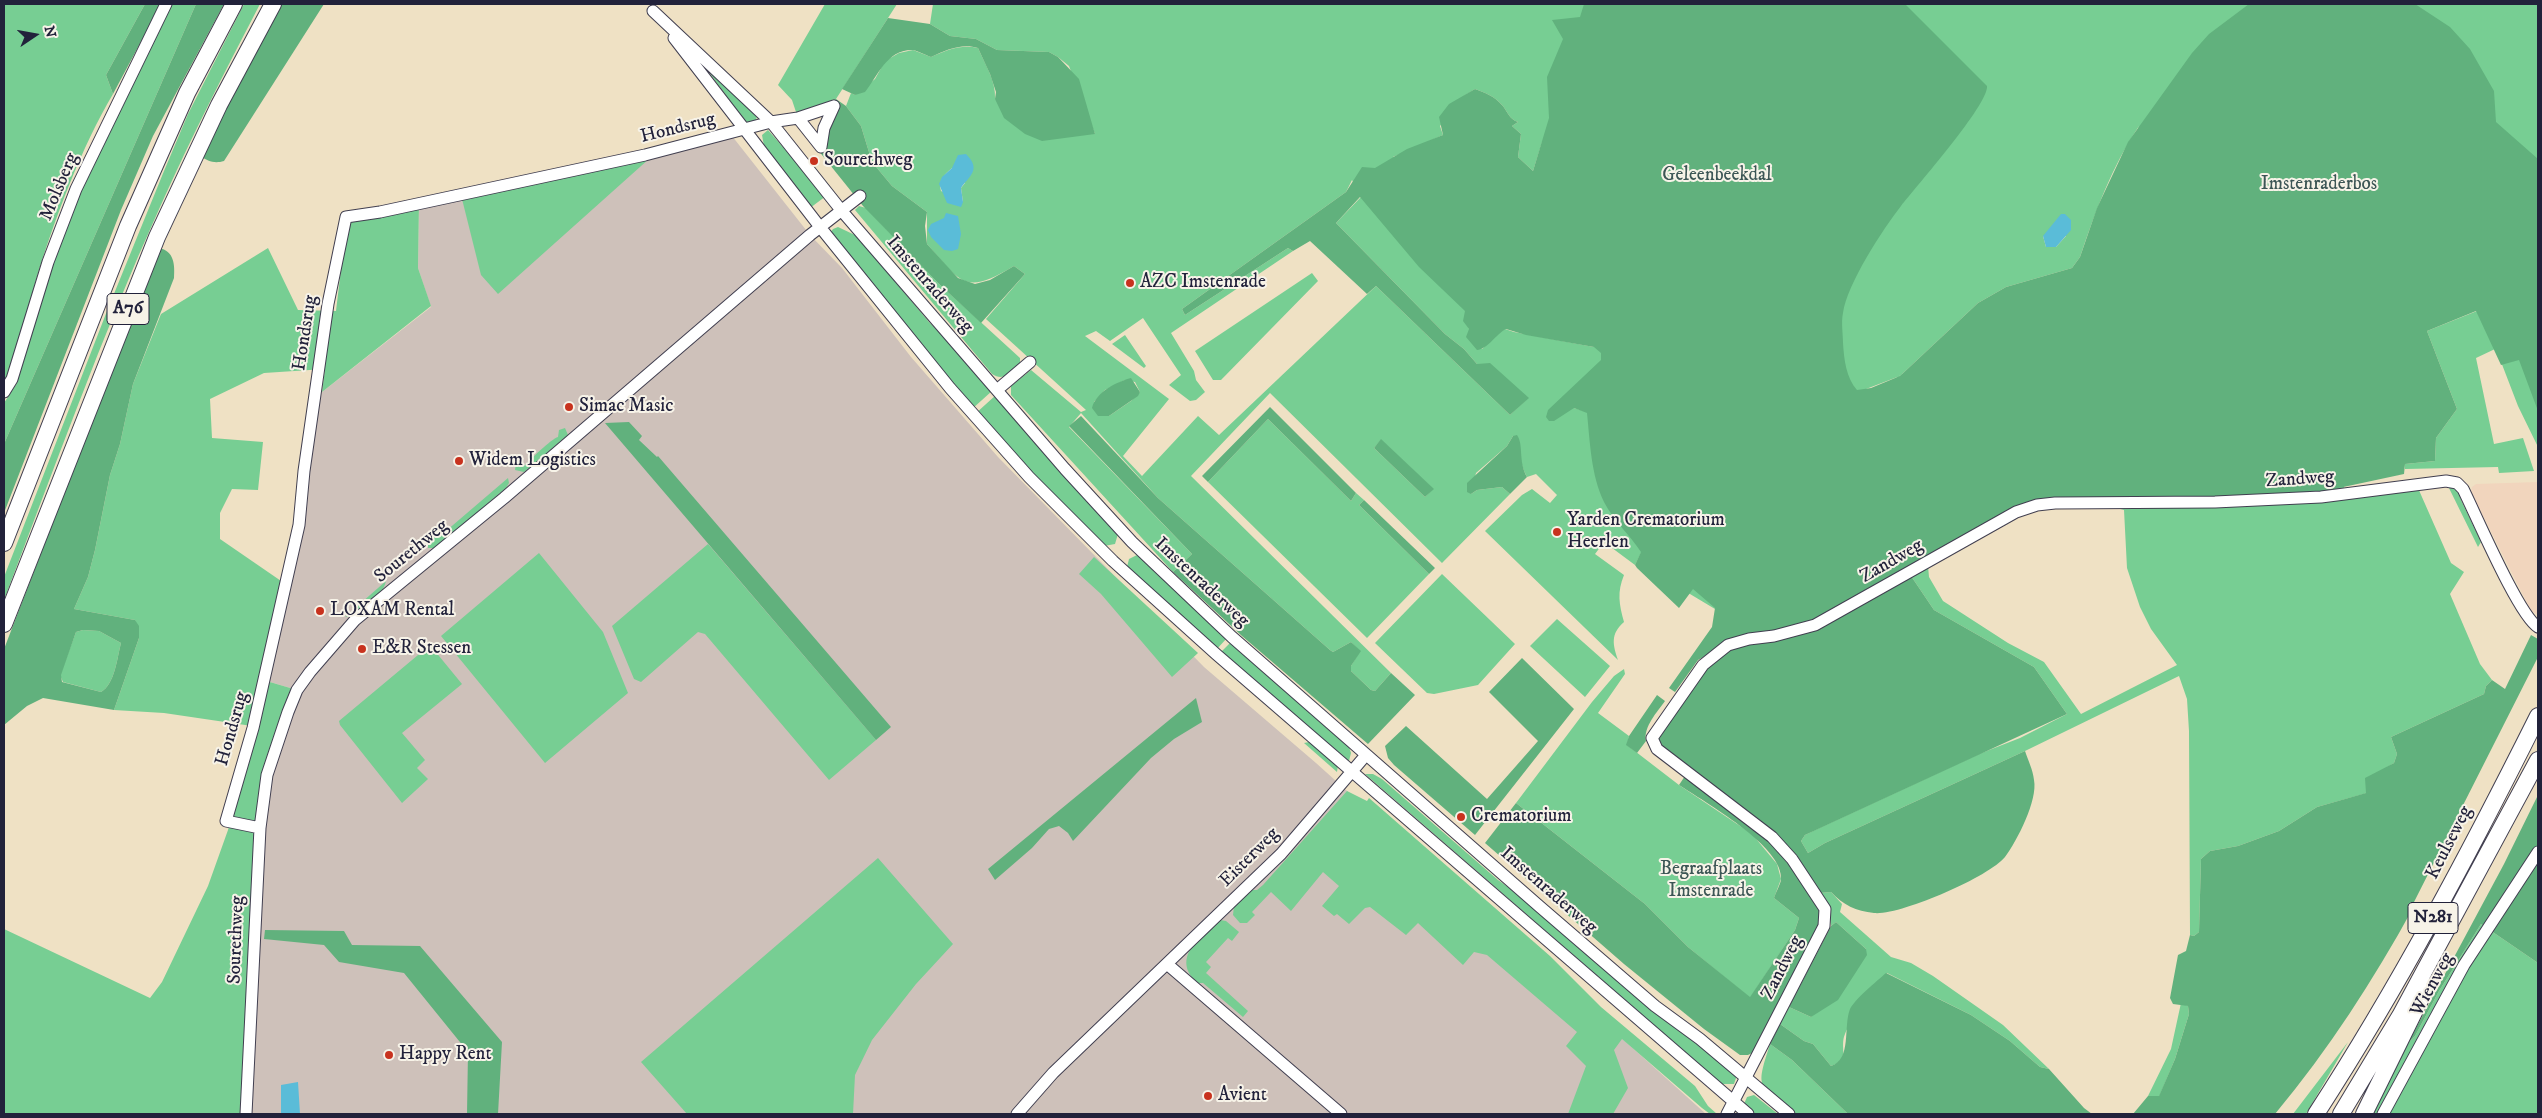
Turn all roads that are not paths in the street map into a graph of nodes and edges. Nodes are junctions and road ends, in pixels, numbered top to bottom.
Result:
1 (166, 4) edge
2 (234, 4) edge
3 (273, 4) edge
4 (650, 8) edge
5 (798, 118) dead end
6 (771, 122) junction
7 (746, 130) junction
8 (860, 196) dead end
9 (841, 210) junction
10 (820, 227) junction
11 (1030, 362) dead end
12 (997, 390) junction
13 (4, 392) edge
14 (4, 543) edge
15 (4, 624) edge
16 (2538, 627) edge
17 (2538, 716) edge
18 (1366, 755) junction
19 (2538, 760) edge
20 (1351, 771) junction
21 (260, 828) junction
22 (2538, 852) edge
23 (2467, 894) junction
24 (1167, 964) junction
25 (1746, 1077) junction
26 (1734, 1102) junction
27 (246, 1114) edge
28 (1017, 1114) edge
29 (1341, 1114) edge
30 (1727, 1114) edge
31 (1748, 1114) edge
32 (1789, 1114) edge
33 (2316, 1114) edge
34 (2341, 1114) edge
35 (2364, 1114) edge
36 (2383, 1114) edge

1 - 13 street, Molsberg
2 - 14 highway, A76
3 - 15 highway, A76
4 - 6 street, Imstenraderweg
4 - 7 street, Imstenraderweg
5 - 6 street
6 - 7 street
6 - 9 street, Imstenraderweg
7 - 10 street, Imstenraderweg
7 - 21 street, Hondsrug
8 - 9 street, Sourethweg
9 - 10 street, Sourethweg
9 - 12 street, Imstenraderweg
10 - 20 street, Imstenraderweg
10 - 21 street, Sourethweg
11 - 12 street
12 - 18 street, Imstenraderweg
16 - 25 street, Zandweg
17 - 33 highway, Keulseweg / N281
18 - 20 street, Eisterweg
18 - 25 street, Imstenraderweg
19 - 23 highway, Keulseweg / N281
20 - 24 street, Eisterweg
20 - 26 street, Imstenraderweg
21 - 27 street, Sourethweg
22 - 36 street, Wienweg
23 - 34 highway, Keulseweg / N281
23 - 35 highway, N281
24 - 28 street, Eisterweg
24 - 29 street
25 - 26 street
25 - 32 street, Imstenraderweg
26 - 30 street
26 - 31 street, Imstenraderweg

